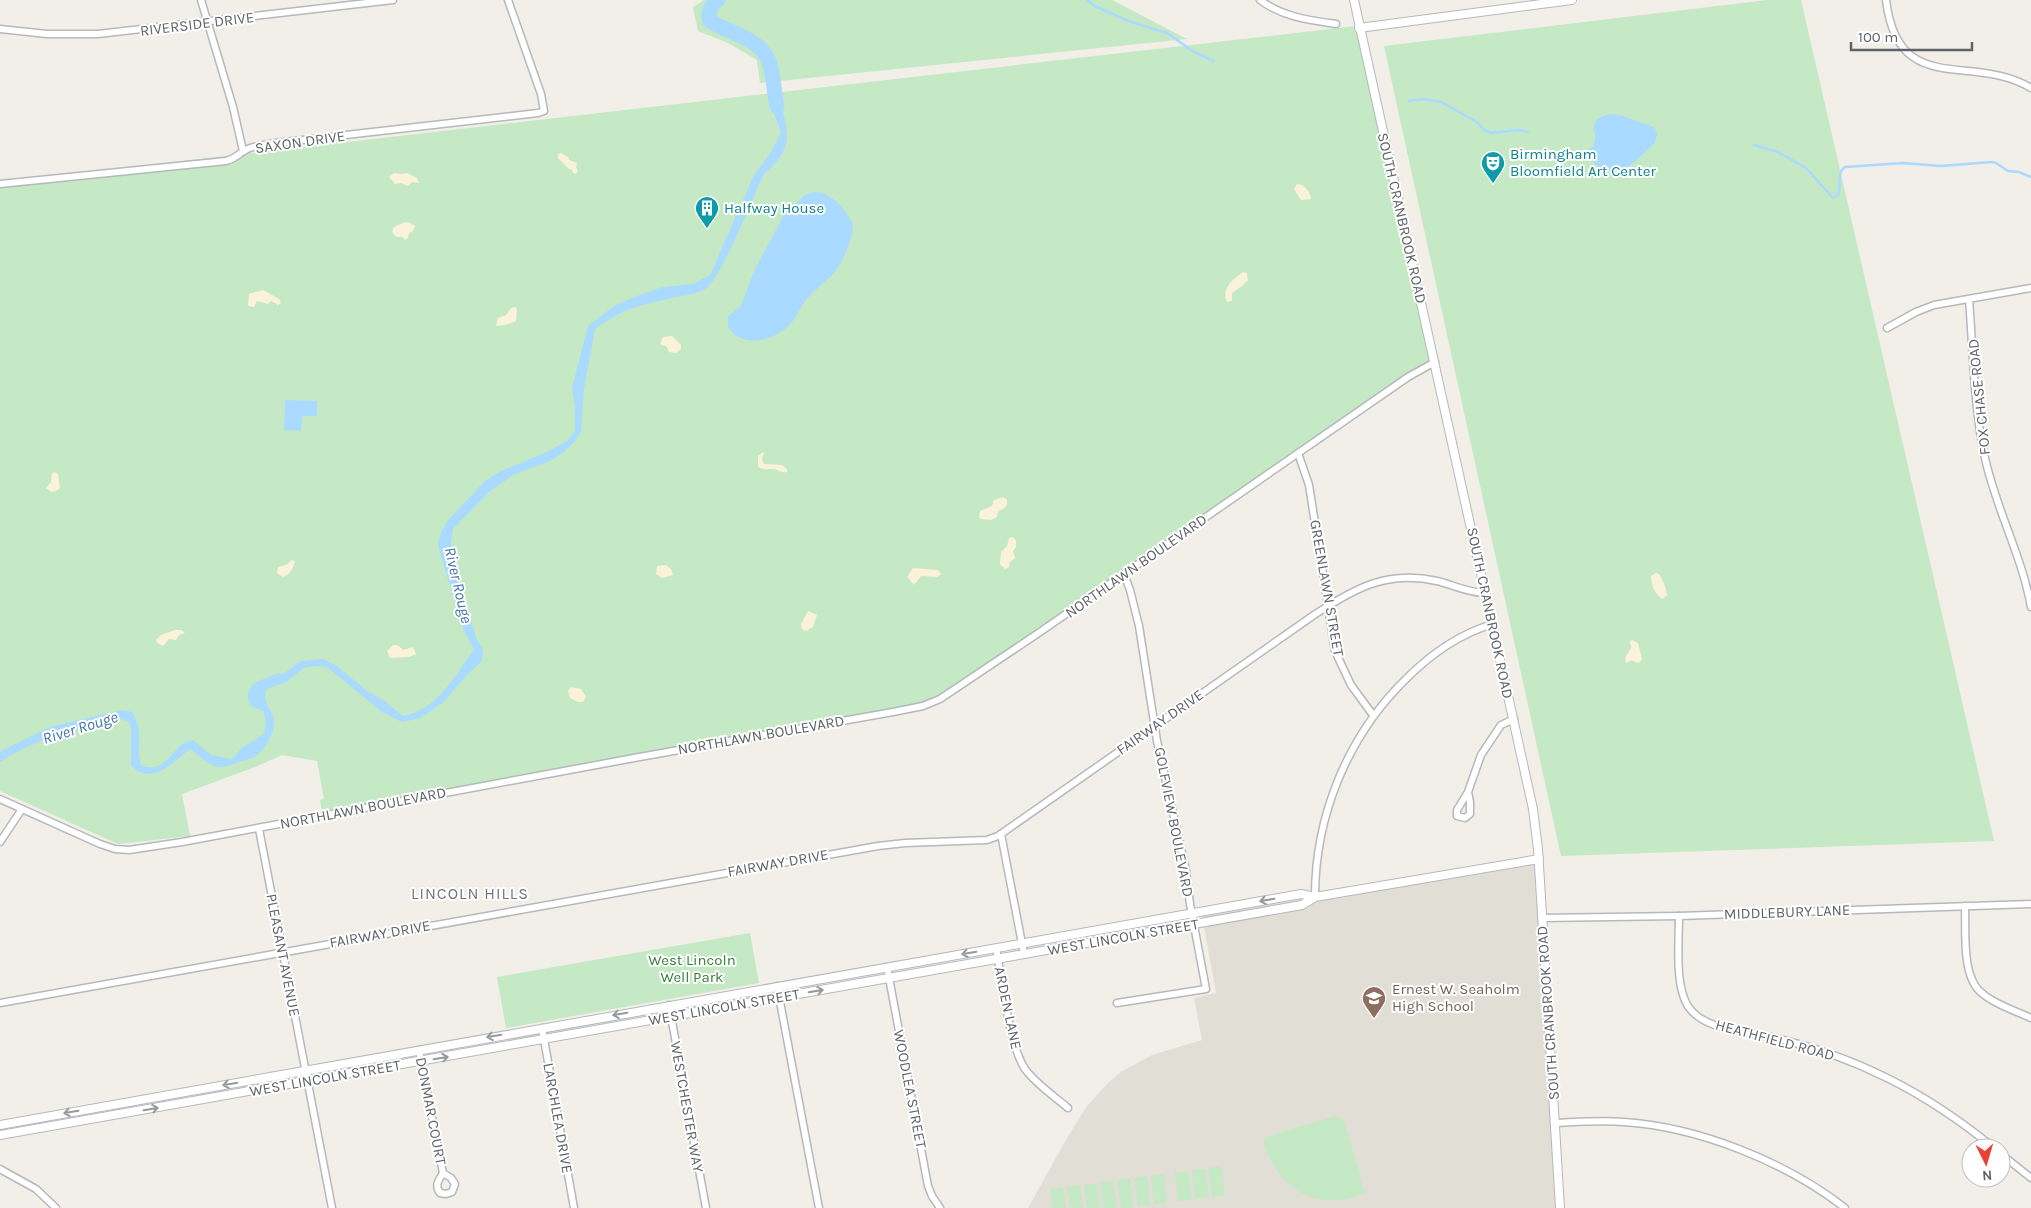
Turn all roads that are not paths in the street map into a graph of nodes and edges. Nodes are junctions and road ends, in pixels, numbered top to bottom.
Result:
1 (201, 0) edge
2 (393, 0) edge
3 (508, 0) edge
4 (1260, 0) edge
5 (1354, 0) edge
6 (1572, 0) edge
7 (1886, 0) edge
8 (1522, 3) edge
9 (206, 22) junction
10 (1336, 24) dead end
11 (1359, 28) junction
12 (0, 29) edge
13 (2031, 88) edge
14 (243, 151) junction
15 (0, 184) edge
16 (2031, 288) edge
17 (1969, 299) junction
18 (1887, 328) dead end
19 (1435, 362) junction
20 (1298, 453) junction
21 (1124, 574) junction
22 (1486, 593) junction
23 (1328, 606) junction
24 (2031, 607) edge
25 (1493, 624) junction
26 (1373, 715) junction
27 (1514, 719) junction
28 (1155, 726) junction
29 (1468, 792) dead end
30 (0, 799) edge
31 (22, 809) junction
32 (259, 829) junction
33 (1001, 834) junction
34 (0, 842) edge
35 (1539, 859) junction
36 (1315, 897) junction
37 (2031, 904) edge
38 (1965, 906) junction
39 (1192, 913) junction
40 (1679, 916) junction
41 (1542, 918) junction
42 (1194, 924) junction
43 (1022, 943) junction
44 (996, 948) junction
45 (283, 951) junction
46 (1024, 954) junction
47 (998, 959) junction
48 (887, 967) junction
49 (889, 978) junction
50 (777, 986) junction
51 (779, 997) junction
52 (0, 1002) edge
53 (1117, 1003) dead end
54 (669, 1005) junction
55 (672, 1017) junction
56 (2031, 1018) edge
57 (542, 1028) junction
58 (544, 1039) junction
59 (419, 1050) junction
60 (422, 1061) junction
61 (305, 1070) junction
62 (307, 1081) junction
63 (129, 1102) junction
64 (1068, 1108) dead end
65 (130, 1112) junction
66 (1555, 1123) junction
67 (0, 1125) edge
68 (0, 1135) edge
69 (1982, 1138) edge
70 (2011, 1162) edge
71 (0, 1169) edge
72 (443, 1173) dead end
73 (2031, 1178) edge
74 (56, 1208) edge
75 (332, 1208) edge
76 (574, 1208) edge
77 (706, 1208) edge
78 (819, 1208) edge
79 (940, 1208) edge
80 (1560, 1208) edge
81 (1845, 1208) edge

1 - 9 street
2 - 9 street, RIVERSIDE DRIVE
3 - 14 street, SAXON DRIVE
4 - 10 street
5 - 11 street, SOUTH CRANBROOK ROAD
6 - 8 street
7 - 13 street
8 - 11 street
9 - 12 street, RIVERSIDE DRIVE
9 - 14 street
11 - 19 street, SOUTH CRANBROOK ROAD
14 - 15 street, SAXON DRIVE
16 - 17 street
17 - 18 street
17 - 24 street, FOX CHASE ROAD
19 - 20 street, NORTHLAWN BOULEVARD
19 - 22 street, SOUTH CRANBROOK ROAD
20 - 21 street, NORTHLAWN BOULEVARD
20 - 23 street, GREENLAWN STREET
21 - 28 street, GOLFVIEW BOULEVARD
21 - 32 street, NORTHLAWN BOULEVARD
22 - 23 street, FAIRWAY DRIVE
22 - 25 street, SOUTH CRANBROOK ROAD
23 - 26 street, GREENLAWN STREET
23 - 28 street, FAIRWAY DRIVE
25 - 26 street
25 - 27 street, SOUTH CRANBROOK ROAD
26 - 36 street
27 - 29 street
27 - 35 street, SOUTH CRANBROOK ROAD
28 - 33 street, FAIRWAY DRIVE
28 - 39 street, GOLFVIEW BOULEVARD
30 - 31 street, NORTHLAWN BOULEVARD
31 - 32 street, NORTHLAWN BOULEVARD
31 - 34 street
32 - 45 street, PLEASANT AVENUE
33 - 43 street, ARDEN LANE
33 - 45 street, FAIRWAY DRIVE
35 - 36 street, WEST LINCOLN STREET
35 - 41 street, SOUTH CRANBROOK ROAD
36 -> 39 street, WEST LINCOLN STREET
36 - 42 street, WEST LINCOLN STREET
37 - 38 street, MIDDLEBURY LANE
38 - 40 street, MIDDLEBURY LANE
38 - 56 street
39 - 42 street, GOLFVIEW BOULEVARD
39 - 43 street, WEST LINCOLN STREET
40 - 41 street, MIDDLEBURY LANE
40 - 69 street, HEATHFIELD ROAD
41 - 66 street, SOUTH CRANBROOK ROAD
42 - 46 street, WEST LINCOLN STREET
42 - 53 street, GOLFVIEW BOULEVARD
43 - 44 street, WEST LINCOLN STREET
43 - 46 street, ARDEN LANE
44 - 47 street, ARDEN LANE
44 -> 48 street, WEST LINCOLN STREET
45 - 52 street, FAIRWAY DRIVE
45 - 61 street, PLEASANT AVENUE
46 - 47 street, WEST LINCOLN STREET
47 - 49 street, WEST LINCOLN STREET
47 - 64 street, ARDEN LANE
48 - 49 street, WOODLEA STREET
48 - 50 street, WEST LINCOLN STREET
51 -> 49 street, WEST LINCOLN STREET
49 - 79 street, WOODLEA STREET
50 - 51 street
50 - 54 street, WEST LINCOLN STREET
51 - 55 street, WEST LINCOLN STREET
51 - 78 street
54 - 55 street, WESTCHESTER WAY
54 -> 57 street, WEST LINCOLN STREET
55 - 58 street, WEST LINCOLN STREET
55 - 77 street, WESTCHESTER WAY
57 - 58 street, LARCHLEA DRIVE
57 -> 59 street, WEST LINCOLN STREET
60 -> 58 street, WEST LINCOLN STREET
58 - 76 street, LARCHLEA DRIVE
59 - 60 street, DONMAR COURT
59 - 61 street, WEST LINCOLN STREET
60 - 62 street, WEST LINCOLN STREET
60 - 72 street, DONMAR COURT
61 - 62 street, PLEASANT AVENUE
61 -> 63 street, WEST LINCOLN STREET
65 -> 62 street, WEST LINCOLN STREET
62 - 75 street, PLEASANT AVENUE
63 - 65 street
63 -> 67 street, WEST LINCOLN STREET
65 - 68 street, WEST LINCOLN STREET
66 - 80 street, SOUTH CRANBROOK ROAD
66 - 81 street
70 - 73 street
71 - 74 street

